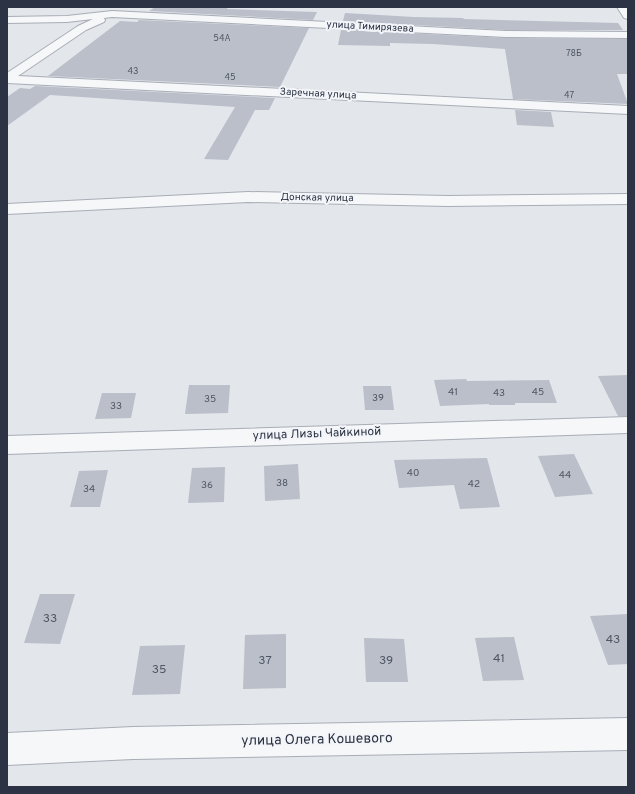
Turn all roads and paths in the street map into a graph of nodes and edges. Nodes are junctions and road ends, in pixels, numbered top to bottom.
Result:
1 (124, 7) edge
2 (622, 7) edge
3 (112, 14) junction
4 (628, 16) edge
5 (7, 20) edge
6 (628, 35) edge
7 (7, 78) edge
8 (628, 110) edge
9 (628, 199) edge
10 (7, 209) edge
11 (628, 425) edge
12 (7, 445) edge
13 (628, 734) edge
14 (7, 749) edge

1 - 3 street, улица Тимирязева
2 - 4 street
3 - 5 street, улица Тимирязева
3 - 6 street, улица Тимирязева
3 - 7 street, улица Тимирязева
7 - 8 street, Заречная улица
9 - 10 street, Донская улица
11 - 12 street, улица Лизы Чайкиной
13 - 14 street, улица Олега Кошевого

